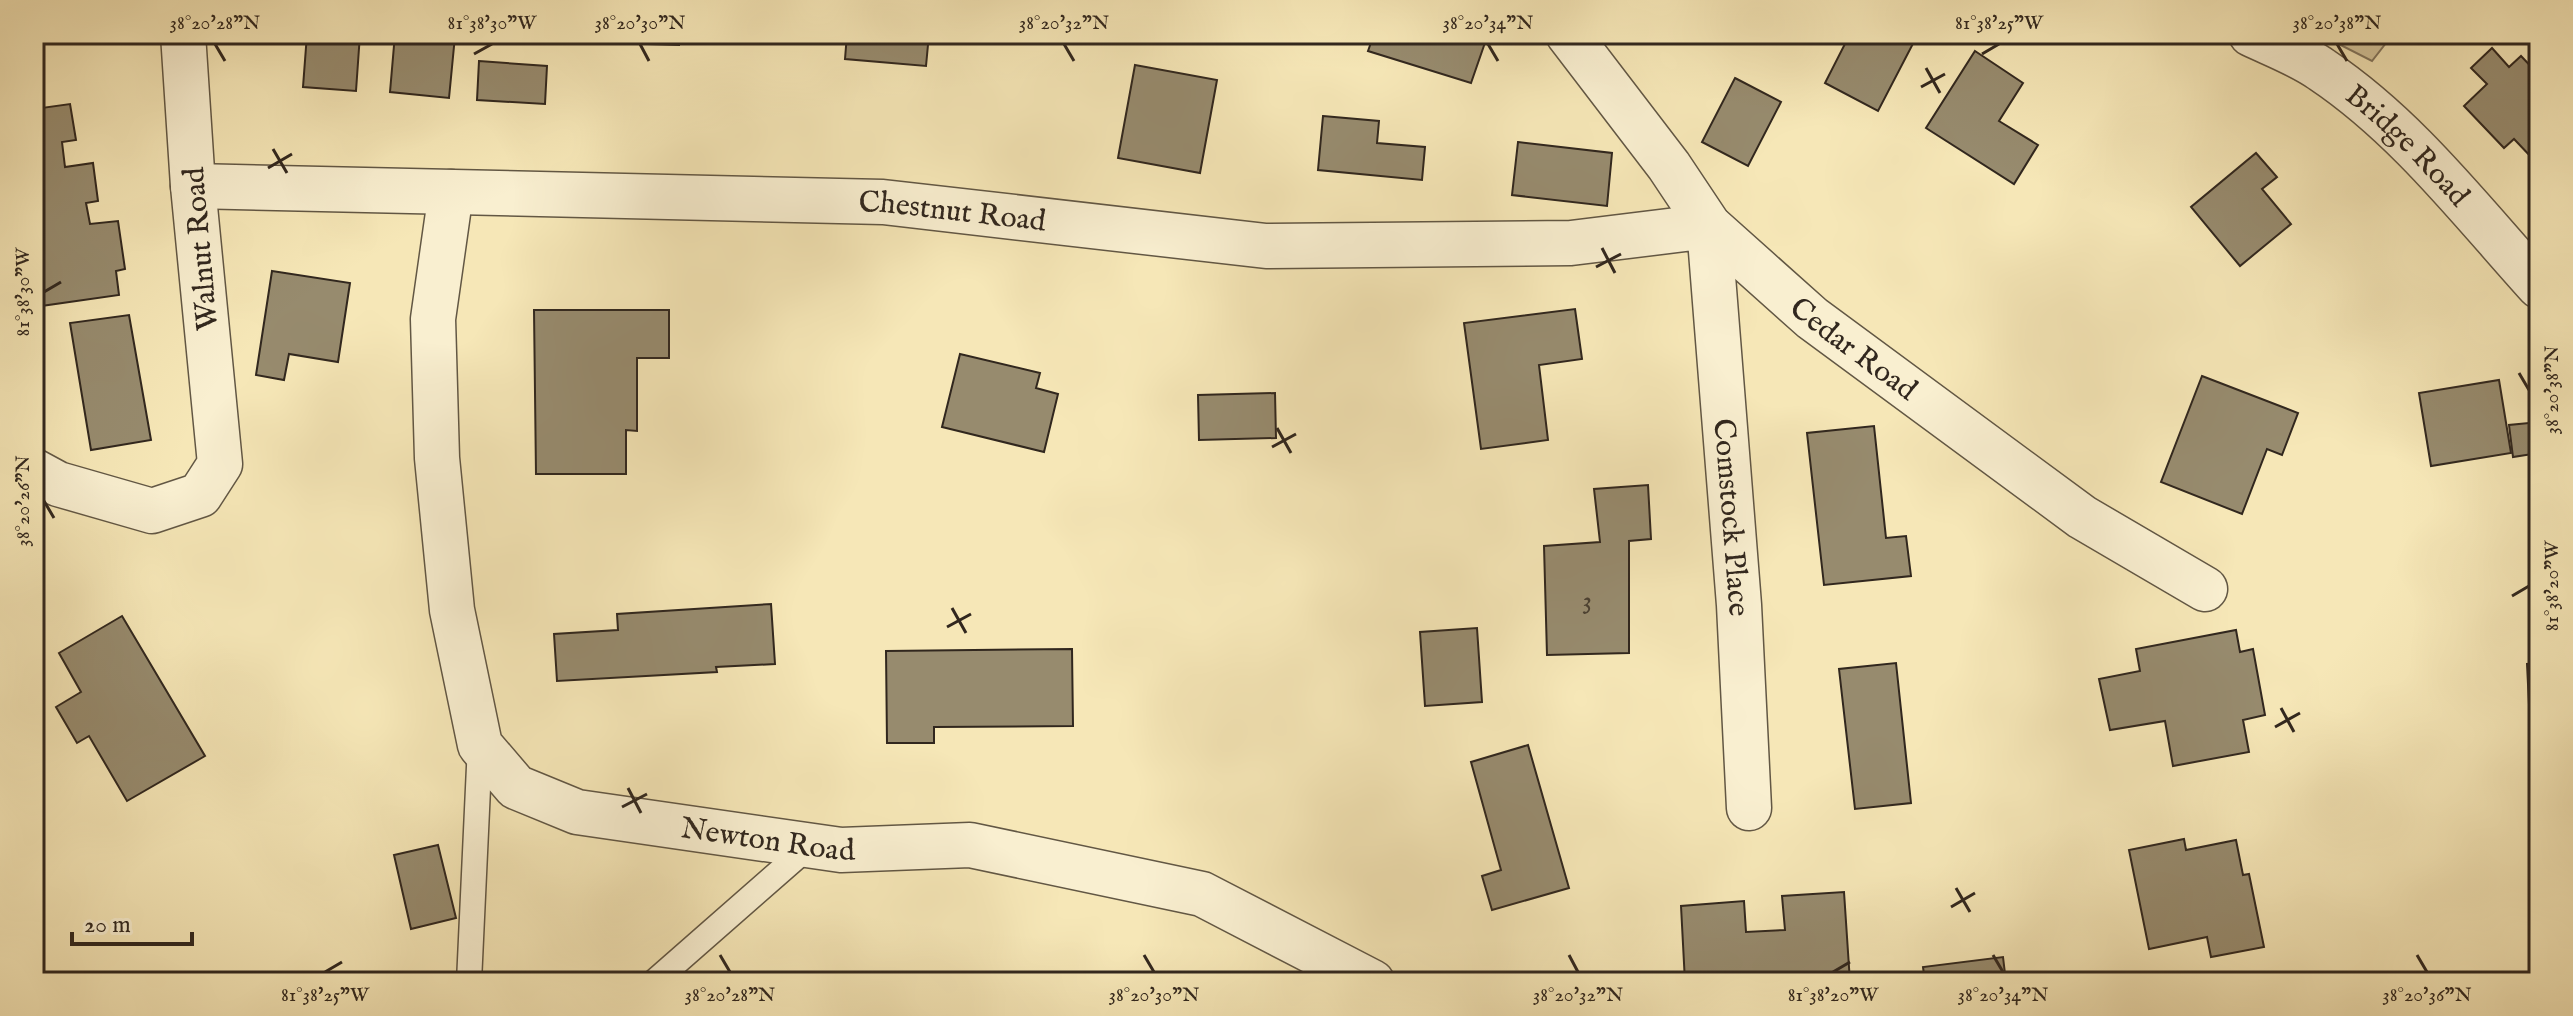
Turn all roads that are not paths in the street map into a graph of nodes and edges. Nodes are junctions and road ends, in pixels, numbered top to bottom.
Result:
1 (183, 34) edge
2 (1568, 34) edge
3 (2251, 34) edge
4 (193, 186) junction
5 (451, 192) junction
6 (1709, 226) junction
7 (2539, 286) edge
8 (34, 471) edge
9 (2205, 589) dead end
10 (480, 745) junction
11 (1749, 808) dead end
12 (808, 847) junction
13 (469, 982) edge
14 (654, 982) edge
15 (1372, 982) edge

1 - 4 street, Walnut Road
2 - 6 street, Cedar Road
3 - 7 street, Bridge Road
4 - 5 street, Chestnut Road
4 - 8 street, Walnut Road
5 - 6 street, Chestnut Road
5 - 10 street, Newton Road
6 - 9 street, Cedar Road
6 - 11 street, Comstock Place
10 - 12 street, Newton Road
10 - 13 lane
12 - 14 lane
12 - 15 street, Newton Road

